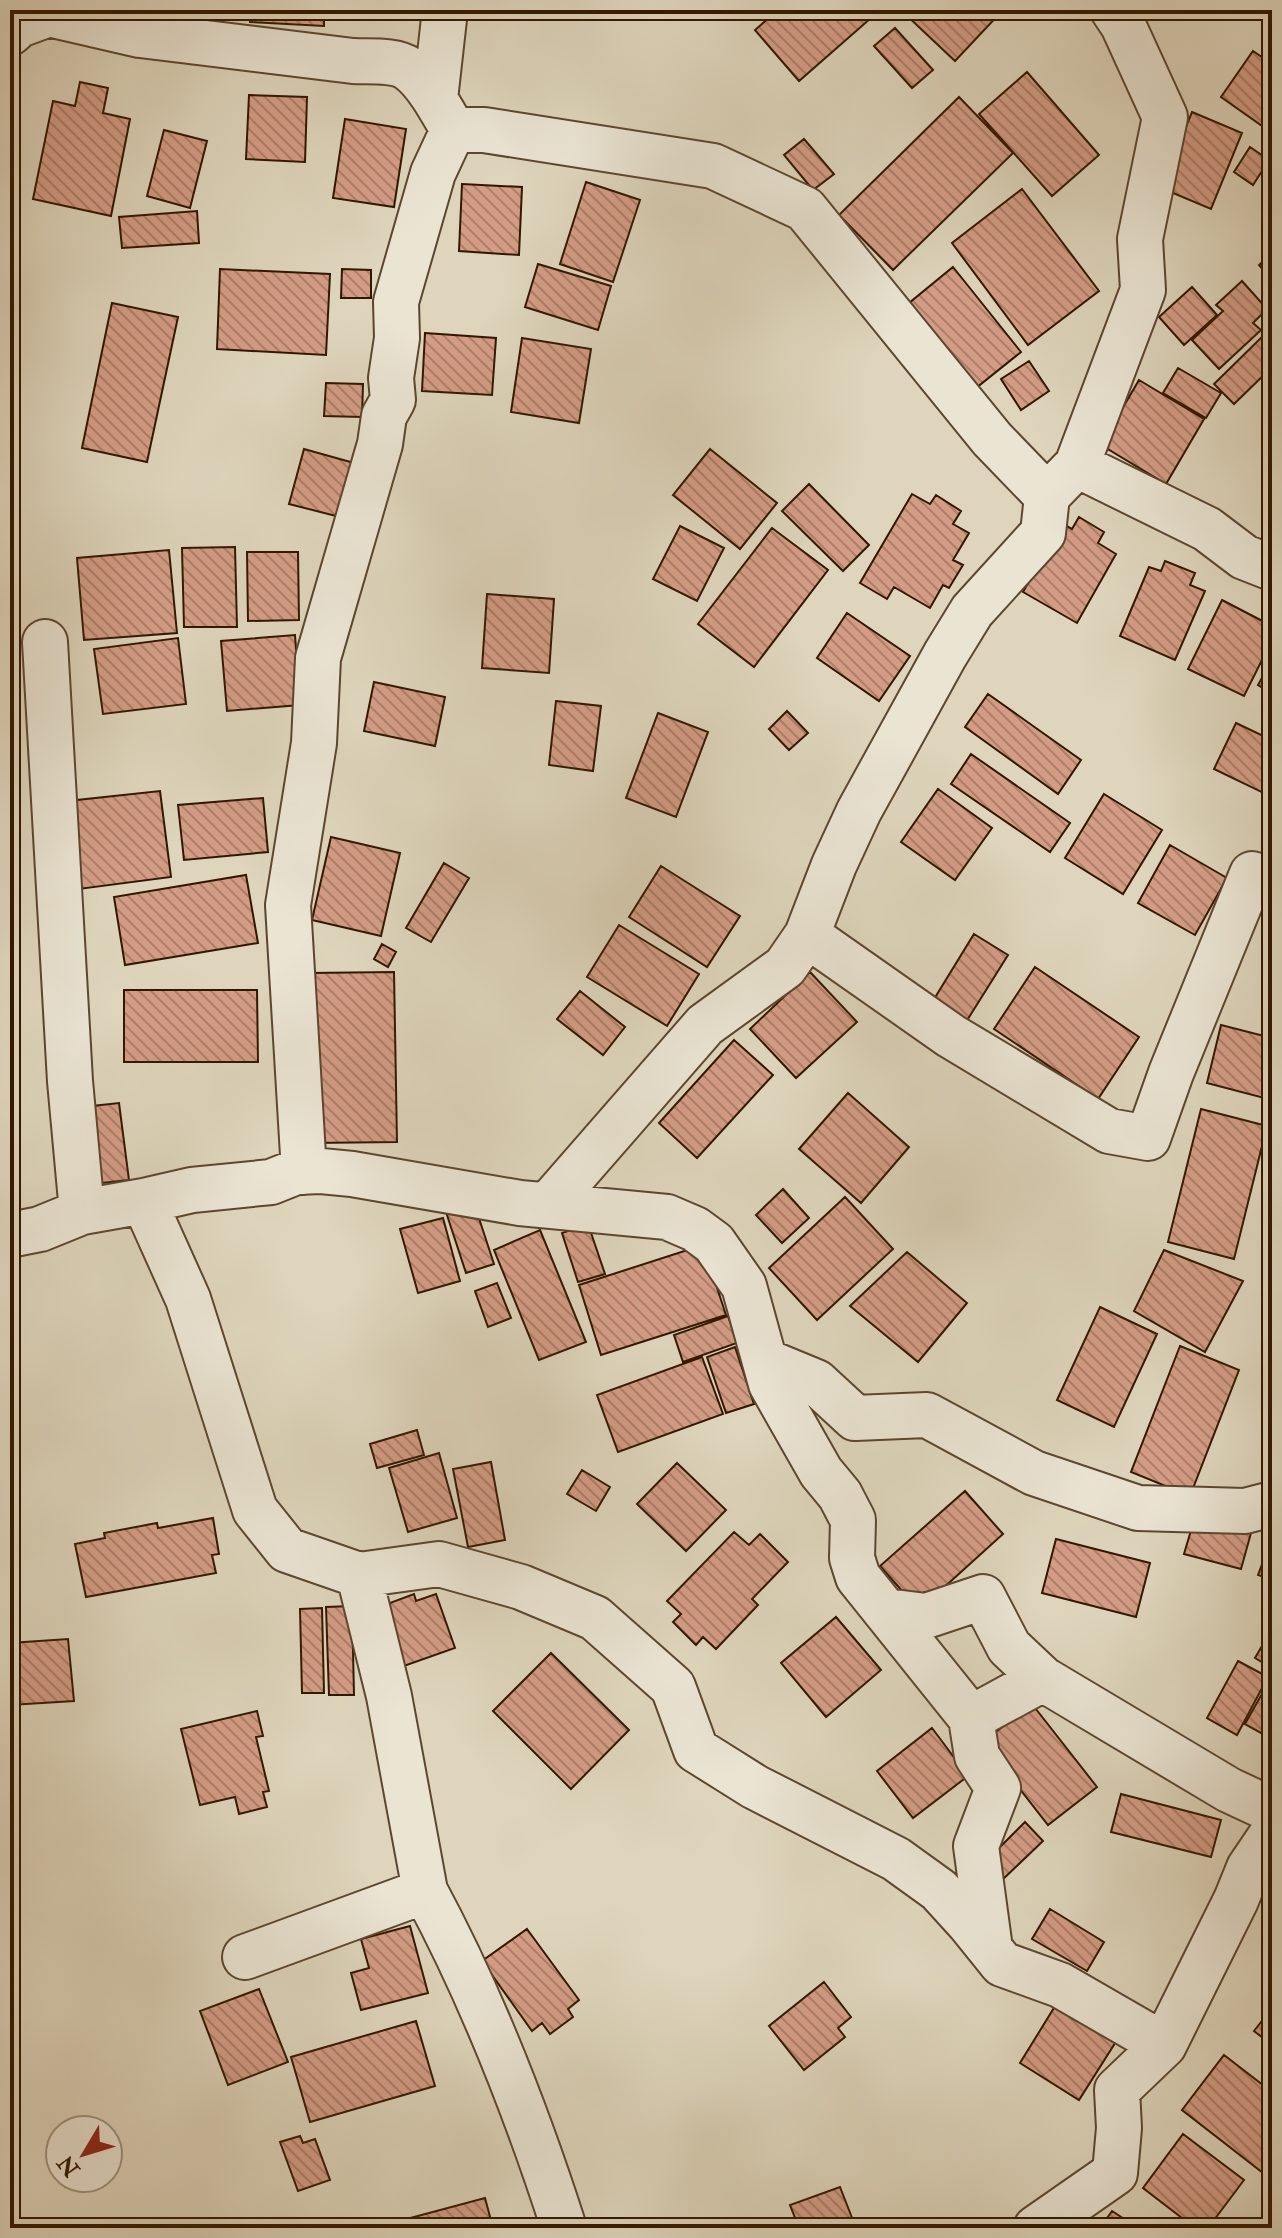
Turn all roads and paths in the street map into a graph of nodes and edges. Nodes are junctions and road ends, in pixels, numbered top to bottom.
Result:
1 (445, 10) edge
2 (1113, 10) edge
3 (49, 12) edge
4 (10, 33) edge
5 (444, 115) junction
6 (1077, 465) junction
7 (1047, 496) junction
8 (1272, 568) edge
9 (45, 642) dead end
10 (1252, 874) dead end
11 (807, 935) junction
12 (304, 1172) junction
13 (144, 1201) junction
14 (548, 1205) junction
15 (82, 1212) junction
16 (10, 1235) edge
17 (765, 1361) junction
18 (1272, 1504) edge
19 (359, 1575) junction
20 (886, 1611) junction
21 (1043, 1679) junction
22 (971, 1718) junction
23 (1272, 1810) edge
24 (1272, 1834) edge
25 (425, 1891) junction
26 (990, 1949) junction
27 (245, 1957) dead end
28 (1164, 2045) junction
29 (564, 2228) edge
30 (1036, 2228) edge

1 - 5 street
2 - 6 street
3 - 4 street
3 - 5 street
5 - 7 street
5 - 12 street
6 - 7 street
6 - 8 street
7 - 11 street
9 - 15 street
10 - 11 street
11 - 14 street
12 - 13 street
12 - 14 street
13 - 15 street
13 - 19 street
14 - 17 street
15 - 16 street
17 - 18 street
17 - 20 street
19 - 25 street
19 - 26 street
20 - 21 street
20 - 22 street
21 - 22 street
21 - 23 street
22 - 26 street
24 - 28 street
25 - 27 street
25 - 29 street
26 - 28 street
28 - 30 street

